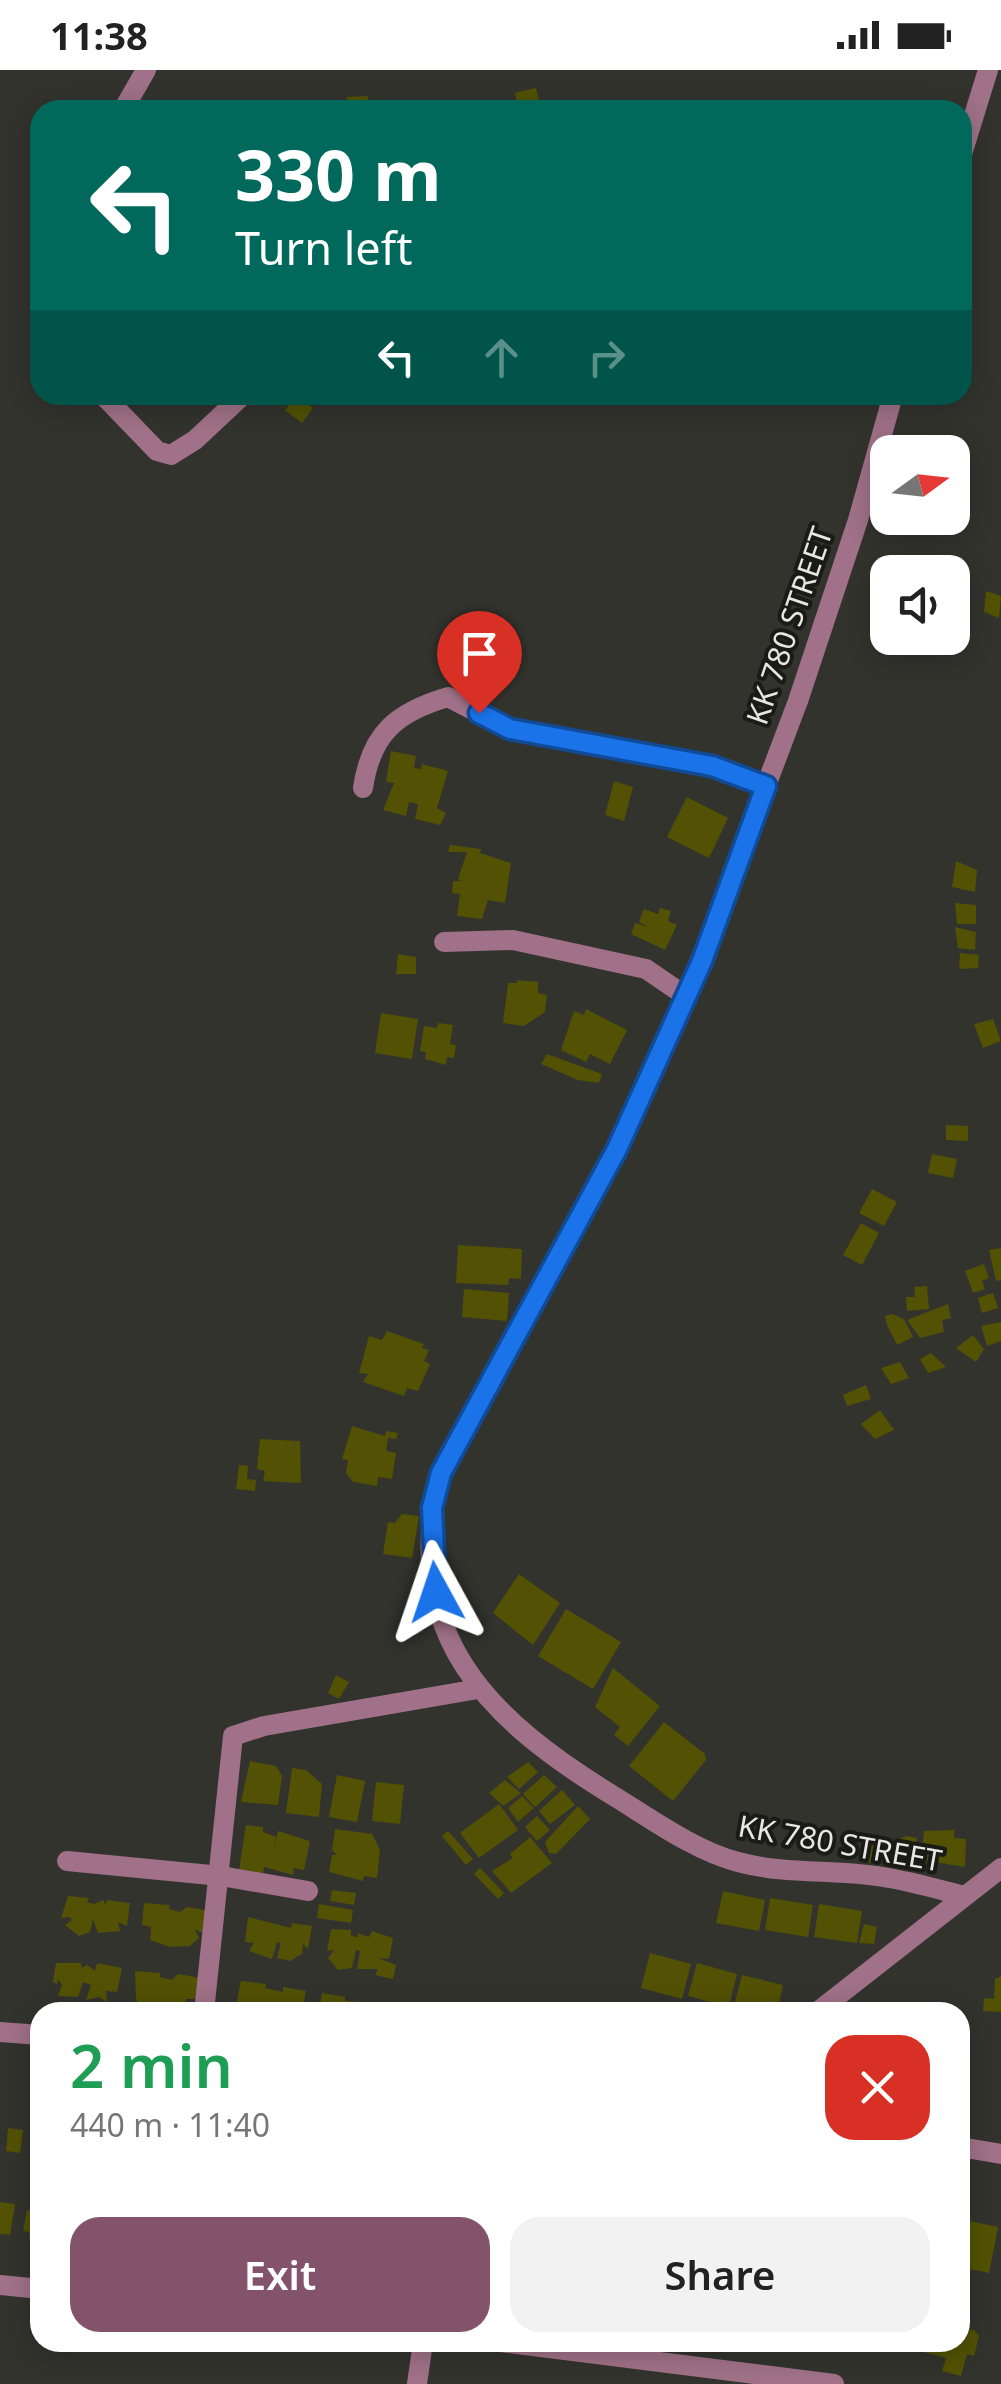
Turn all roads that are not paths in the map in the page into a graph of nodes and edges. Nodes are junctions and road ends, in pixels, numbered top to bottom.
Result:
1 (146, 70) edge
2 (988, 70) edge
3 (129, 100) edge
4 (972, 122) edge
5 (113, 405) edge
6 (232, 405) edge
7 (890, 405) edge
8 (766, 786) junction
9 (363, 788) dead end
10 (444, 942) dead end
11 (687, 998) junction
12 (478, 1688) junction
13 (67, 1861) dead end
14 (221, 1876) junction
15 (996, 1878) edge
16 (308, 1891) dead end
17 (964, 1896) junction
18 (205, 2002) edge
19 (830, 2002) edge
20 (0, 2032) edge
21 (30, 2034) edge
22 (970, 2148) edge
23 (1001, 2154) edge
24 (0, 2285) edge
25 (30, 2287) edge
26 (422, 2352) edge
27 (580, 2352) edge
28 (417, 2384) edge
29 (834, 2384) edge

1 - 3 street
2 - 4 street
5 - 6 street
7 - 8 street, KK 780 STREET
8 - 9 street
8 - 11 street, KK 780 STREET
10 - 11 street
11 - 12 street, KK 780 STREET
12 - 14 street
12 - 17 street, KK 780 STREET
13 - 14 street
14 - 16 street
14 - 18 street
15 - 17 street
17 - 19 street
20 - 21 street
22 - 23 street
24 - 25 street
26 - 28 street
27 - 29 street

